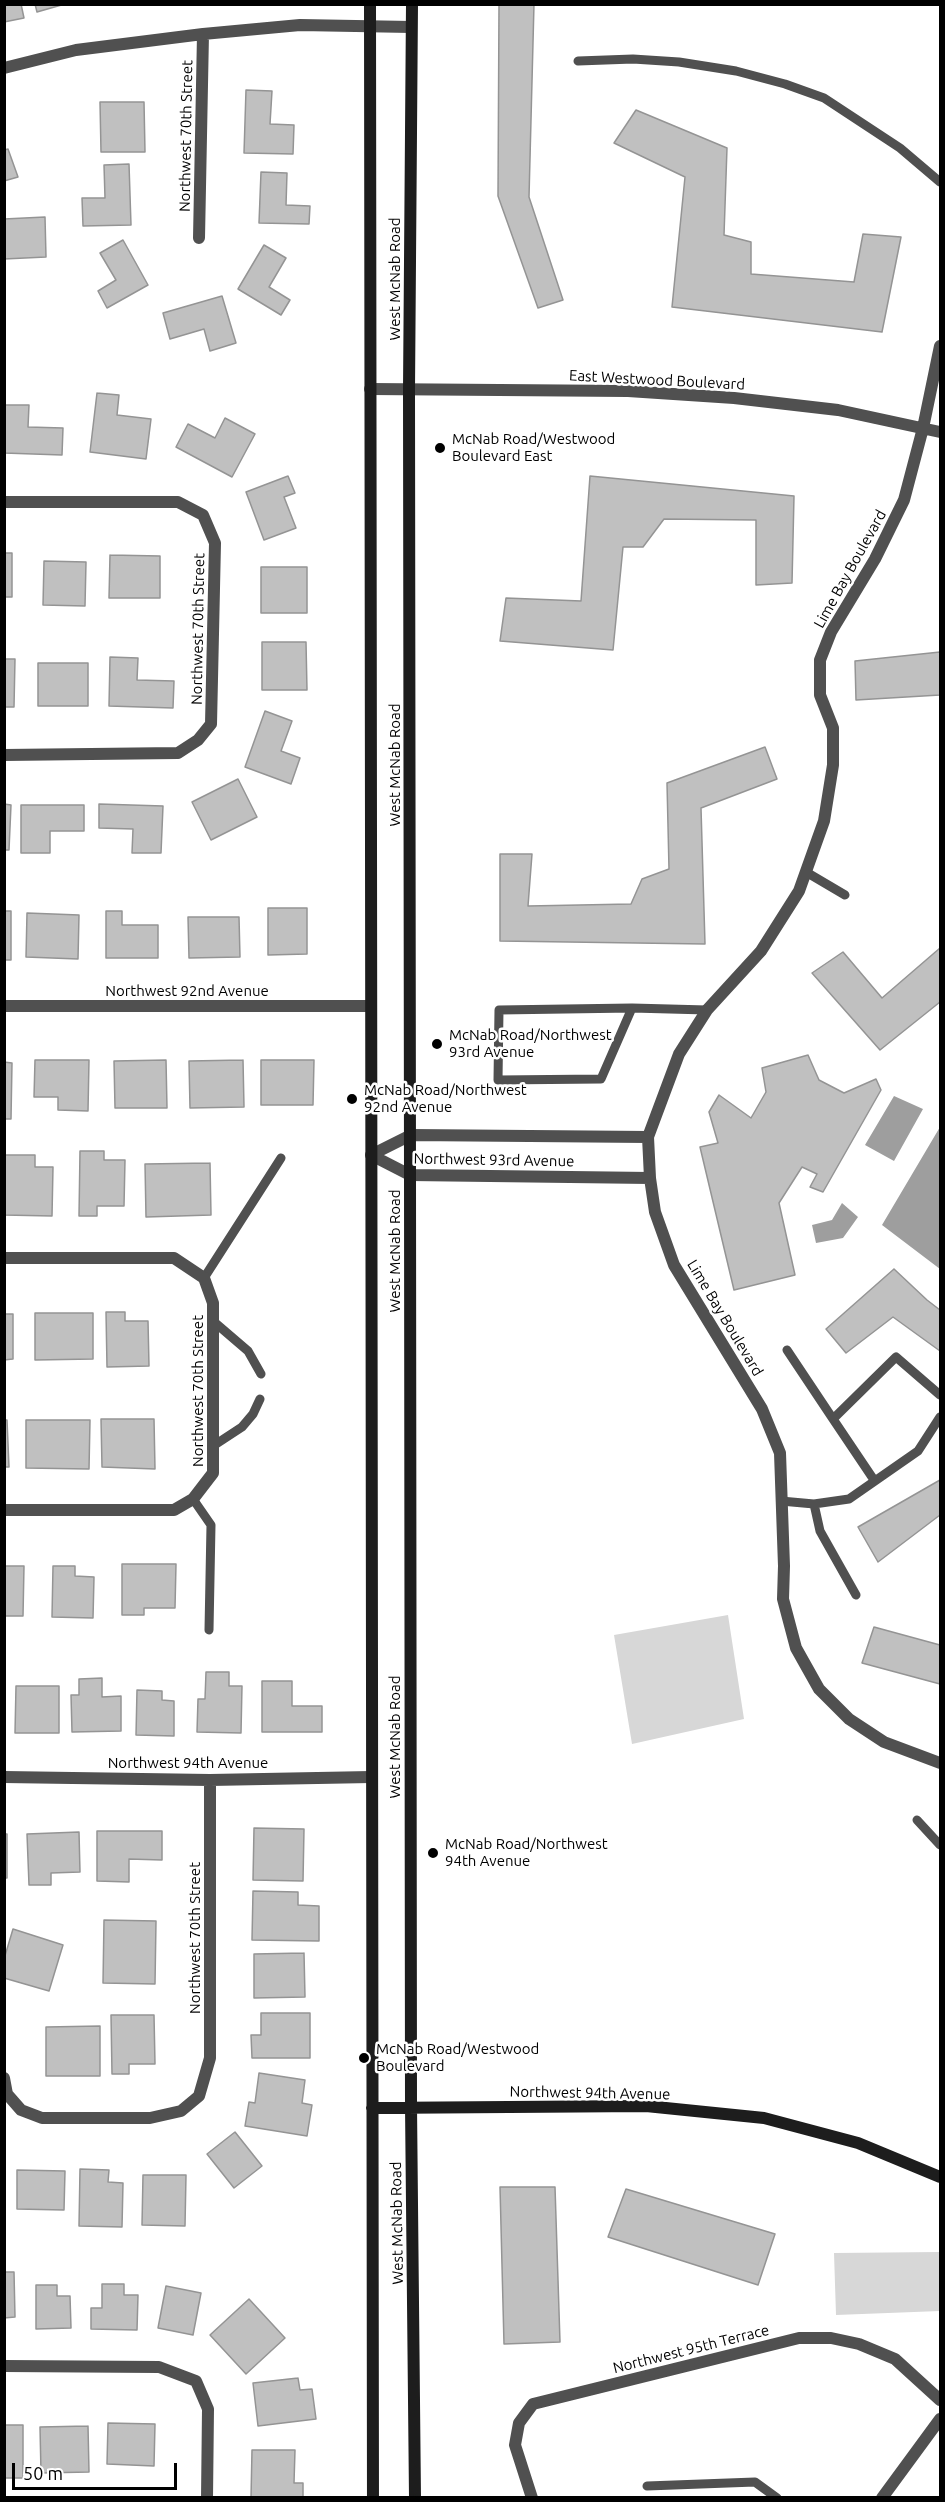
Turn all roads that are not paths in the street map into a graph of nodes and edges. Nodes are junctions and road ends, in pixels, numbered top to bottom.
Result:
1 (370, 4) edge
2 (412, 4) edge
3 (370, 27) junction
4 (411, 27) junction
5 (203, 34) junction
6 (578, 61) dead end
7 (4, 68) edge
8 (940, 182) edge
9 (199, 238) dead end
10 (940, 346) edge
11 (370, 389) junction
12 (409, 389) junction
13 (923, 428) junction
14 (940, 432) edge
15 (4, 502) edge
16 (4, 755) edge
17 (806, 872) junction
18 (844, 895) dead end
19 (4, 1006) edge
20 (370, 1006) junction
21 (632, 1008) junction
22 (707, 1010) junction
23 (411, 1135) junction
24 (648, 1137) junction
25 (371, 1155) junction
26 (281, 1158) dead end
27 (410, 1175) junction
28 (650, 1178) junction
29 (4, 1258) edge
30 (204, 1278) junction
31 (213, 1322) junction
32 (787, 1350) dead end
33 (261, 1374) dead end
34 (940, 1395) edge
35 (260, 1399) dead end
36 (940, 1417) edge
37 (833, 1419) junction
38 (213, 1446) junction
39 (874, 1480) junction
40 (194, 1499) junction
41 (781, 1501) junction
42 (814, 1504) junction
43 (4, 1510) edge
44 (856, 1595) dead end
45 (209, 1630) dead end
46 (940, 1763) edge
47 (4, 1777) edge
48 (371, 1777) junction
49 (210, 1780) junction
50 (917, 1820) dead end
51 (940, 1845) edge
52 (4, 2078) edge
53 (411, 2106) junction
54 (372, 2108) junction
55 (940, 2177) edge
56 (4, 2366) edge
57 (940, 2400) edge
58 (940, 2419) edge
59 (647, 2486) dead end
60 (207, 2498) edge
61 (373, 2498) edge
62 (415, 2498) edge
63 (532, 2498) edge
64 (777, 2498) edge
65 (882, 2498) edge

1 - 3 main road, West McNab Road
2 - 4 main road, West McNab Road
3 - 4 street
3 - 5 street
3 - 11 main road, West McNab Road
4 - 12 main road, West McNab Road
5 - 7 street
5 - 9 street, Northwest 70th Street
6 - 8 lane
10 - 13 street, Lime Bay Boulevard
11 - 12 street, East Westwood Boulevard
11 - 20 main road, West McNab Road
12 - 13 street, East Westwood Boulevard
12 - 23 main road, West McNab Road
13 - 14 street, East Westwood Boulevard
13 - 17 street, Lime Bay Boulevard
15 - 16 street, Northwest 70th Street
17 - 18 lane
17 - 22 street, Lime Bay Boulevard
19 - 20 street, Northwest 92nd Avenue
20 - 25 main road, West McNab Road
21 - 21 lane
21 - 22 lane
22 - 24 street, Lime Bay Boulevard
23 - 24 street, Northwest 93rd Avenue
23 - 25 street, Northwest 93rd Avenue
23 - 27 main road, West McNab Road
24 - 28 street, Lime Bay Boulevard
25 - 27 street, Northwest 93rd Avenue
25 - 48 main road, West McNab Road
26 - 30 lane
27 - 28 street, Northwest 93rd Avenue
27 - 53 main road, West McNab Road
28 - 41 street, Lime Bay Boulevard
29 - 30 street
30 - 31 street, Northwest 70th Street
31 - 33 lane
31 - 38 street, Northwest 70th Street
32 - 37 lane
34 - 37 lane
35 - 38 lane
36 - 39 lane
37 - 39 lane
38 - 40 street, Northwest 70th Street
39 - 42 lane
40 - 43 street
40 - 45 lane
41 - 42 lane
41 - 46 street, Lime Bay Boulevard
42 - 44 lane
47 - 49 street, Northwest 94th Avenue
48 - 49 street, Northwest 94th Avenue
48 - 54 main road, West McNab Road
49 - 52 street, Northwest 70th Street
50 - 51 lane
53 - 54 main road, Northwest 94th Avenue
53 - 55 main road, Northwest 94th Avenue
53 - 62 main road, West McNab Road
54 - 61 main road, West McNab Road
56 - 60 street
57 - 63 street, Northwest 95th Terrace
58 - 65 street
59 - 64 lane

